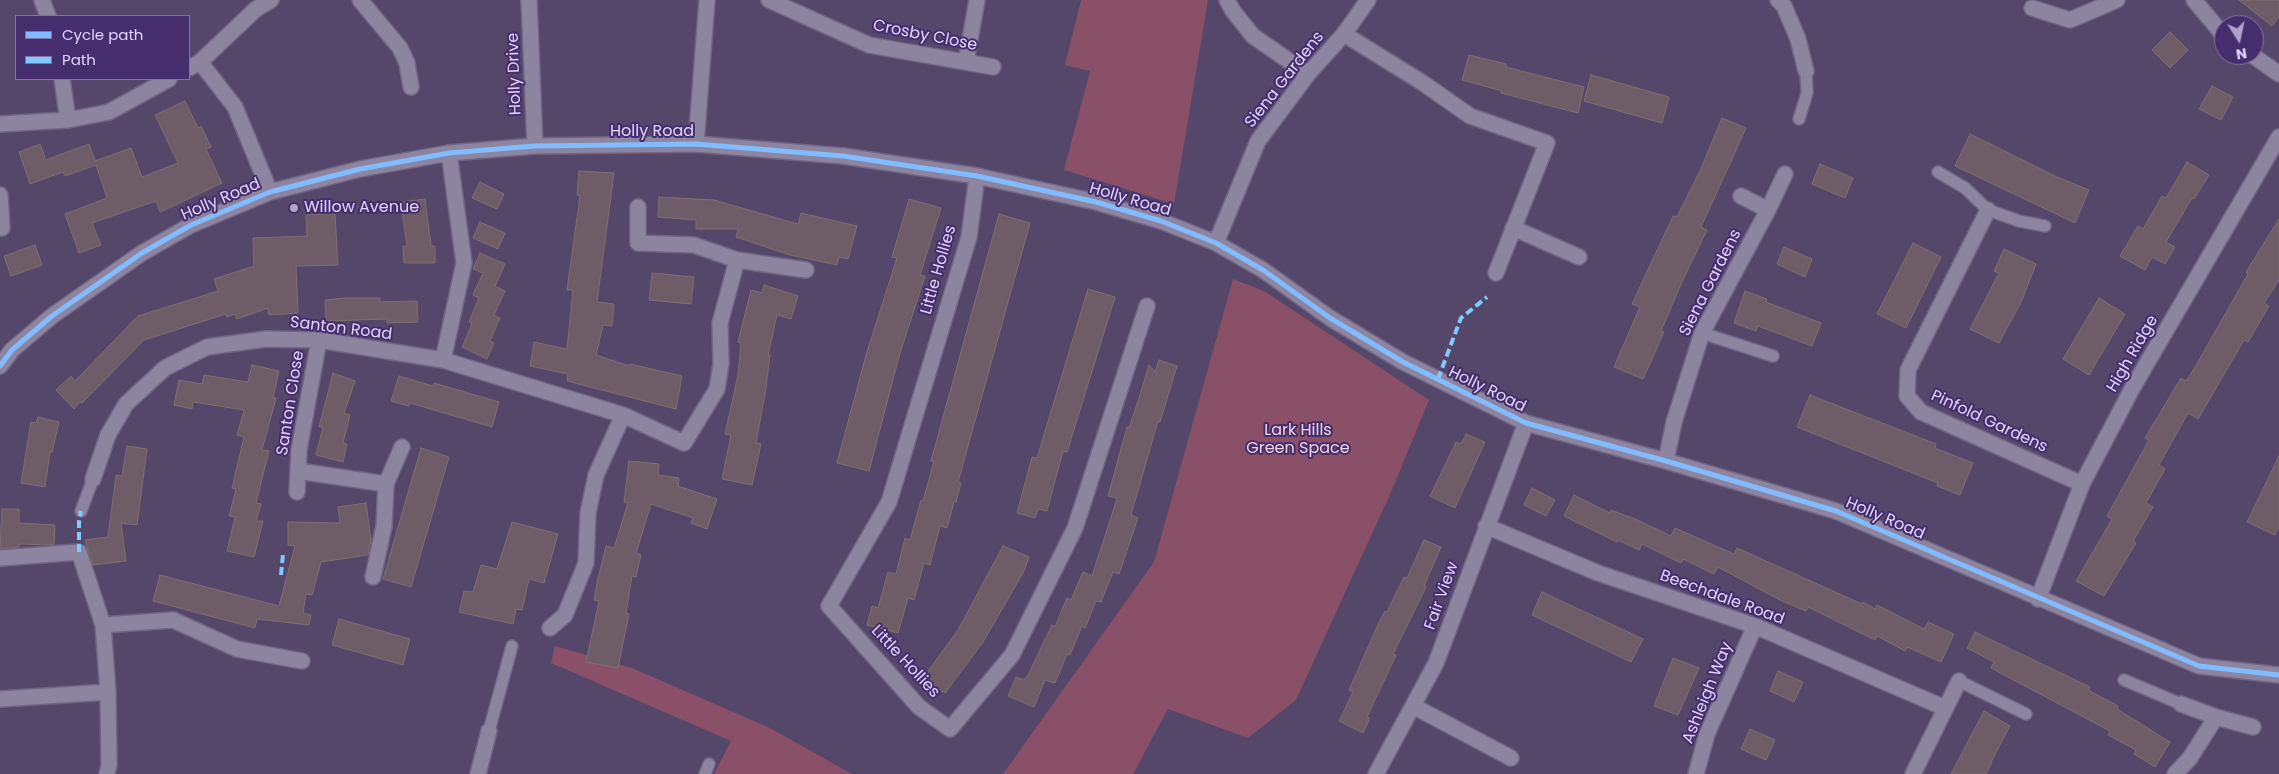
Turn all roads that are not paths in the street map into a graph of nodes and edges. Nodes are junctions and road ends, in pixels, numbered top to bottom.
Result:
1 (42, 0) edge
2 (271, 0) edge
3 (361, 0) edge
4 (529, 0) edge
5 (707, 0) edge
6 (769, 0) edge
7 (977, 0) edge
8 (1227, 0) edge
9 (1368, 0) edge
10 (1778, 0) edge
11 (2117, 0) edge
12 (2194, 0) edge
13 (2032, 8) dead end
14 (48, 15) edge
15 (2214, 24) edge
16 (1344, 34) junction
17 (966, 62) junction
18 (2264, 63) edge
19 (194, 65) edge
20 (993, 67) dead end
21 (1806, 70) joint
22 (1308, 74) junction
23 (2279, 74) edge
24 (62, 80) edge
25 (167, 80) edge
26 (411, 87) dead end
27 (1799, 119) dead end
28 (68, 120) junction
29 (0, 124) edge
30 (2279, 137) edge
31 (696, 144) junction
32 (535, 146) junction
33 (449, 152) junction
34 (1938, 172) dead end
35 (1785, 174) dead end
36 (977, 176) junction
37 (270, 192) junction
38 (0, 195) edge
39 (1741, 196) dead end
40 (638, 207) dead end
41 (1768, 210) junction
42 (1988, 210) junction
43 (2045, 226) dead end
44 (2, 228) dead end
45 (1513, 228) junction
46 (1216, 243) junction
47 (1579, 257) dead end
48 (738, 260) junction
49 (806, 270) dead end
50 (1496, 273) dead end
51 (1147, 306) dead end
52 (1702, 333) junction
53 (319, 340) junction
54 (1773, 356) dead end
55 (443, 360) junction
56 (0, 366) edge
57 (623, 416) junction
58 (1526, 423) junction
59 (402, 447) dead end
60 (1666, 461) junction
61 (298, 471) junction
62 (93, 479) joint
63 (386, 484) junction
64 (2082, 484) junction
65 (298, 492) dead end
66 (81, 511) dead end
67 (1486, 526) junction
68 (1, 558) dead end
69 (373, 577) dead end
70 (2038, 599) junction
71 (103, 625) junction
72 (1755, 626) junction
73 (550, 628) dead end
74 (512, 646) dead end
75 (302, 661) dead end
76 (2279, 675) edge
77 (2124, 680) dead end
78 (1959, 681) joint
79 (108, 692) junction
80 (0, 699) edge
81 (2181, 704) joint
82 (1413, 706) junction
83 (1945, 708) junction
84 (2026, 714) dead end
85 (2216, 717) junction
86 (2253, 727) dead end
87 (489, 732) joint
88 (1512, 758) dead end
89 (107, 774) edge
90 (478, 774) edge
91 (1376, 774) edge
92 (1696, 774) edge
93 (1913, 774) edge
94 (2175, 774) edge

1 - 14 street
2 - 19 street
3 - 26 street
4 - 32 street, Holly Drive
5 - 31 street
6 - 17 street, Crosby Close
7 - 17 street
8 - 22 street
9 - 16 street, Siena Gardens
10 - 21 street
11 - 13 street
12 - 15 street
16 - 22 street, Siena Gardens
16 - 45 street
17 - 20 street, Crosby Close
18 - 23 street
19 - 37 street
21 - 27 lane
22 - 46 street, Siena Gardens
24 - 28 street
25 - 28 street
28 - 29 street
30 - 64 street, High Ridge
31 - 32 street, Holly Road
31 - 36 street, Holly Road
32 - 33 street, Holly Road
33 - 37 street, Holly Road
33 - 55 street
34 - 42 lane
35 - 41 street, Siena Gardens
36 - 46 street, Holly Road
36 - 51 street, Little Hollies
37 - 56 street, Holly Road
38 - 44 street
39 - 41 street
40 - 48 street
41 - 52 street, Siena Gardens
42 - 43 lane
42 - 64 street, Pinfold Gardens
45 - 47 street
45 - 50 street
46 - 58 street, Holly Road
48 - 49 street
48 - 57 street, Santon Road
52 - 54 lane
52 - 60 street, Siena Gardens
53 - 55 street, Santon Road
53 - 61 street, Santon Close
53 - 62 street, Santon Road
55 - 57 street, Santon Road
57 - 73 street
58 - 60 street, Holly Road
58 - 67 street, Fair View
59 - 63 street
60 - 70 street, Holly Road
61 - 63 street, Santon Close
61 - 65 street, Santon Close
62 - 66 lane
63 - 69 street
64 - 70 street, High Ridge
67 - 72 street, Beechdale Road
67 - 82 street, Fair View
68 - 71 street
70 - 76 street, Holly Road
71 - 75 street
71 - 79 street
72 - 83 street, Beechdale Road
72 - 92 street, Ashleigh Way
74 - 87 lane
77 - 81 lane
78 - 83 street
78 - 84 lane
79 - 80 street
79 - 89 street
81 - 85 street
82 - 88 street
82 - 91 street, Fair View
83 - 93 street
85 - 86 street
85 - 94 street
87 - 90 street

